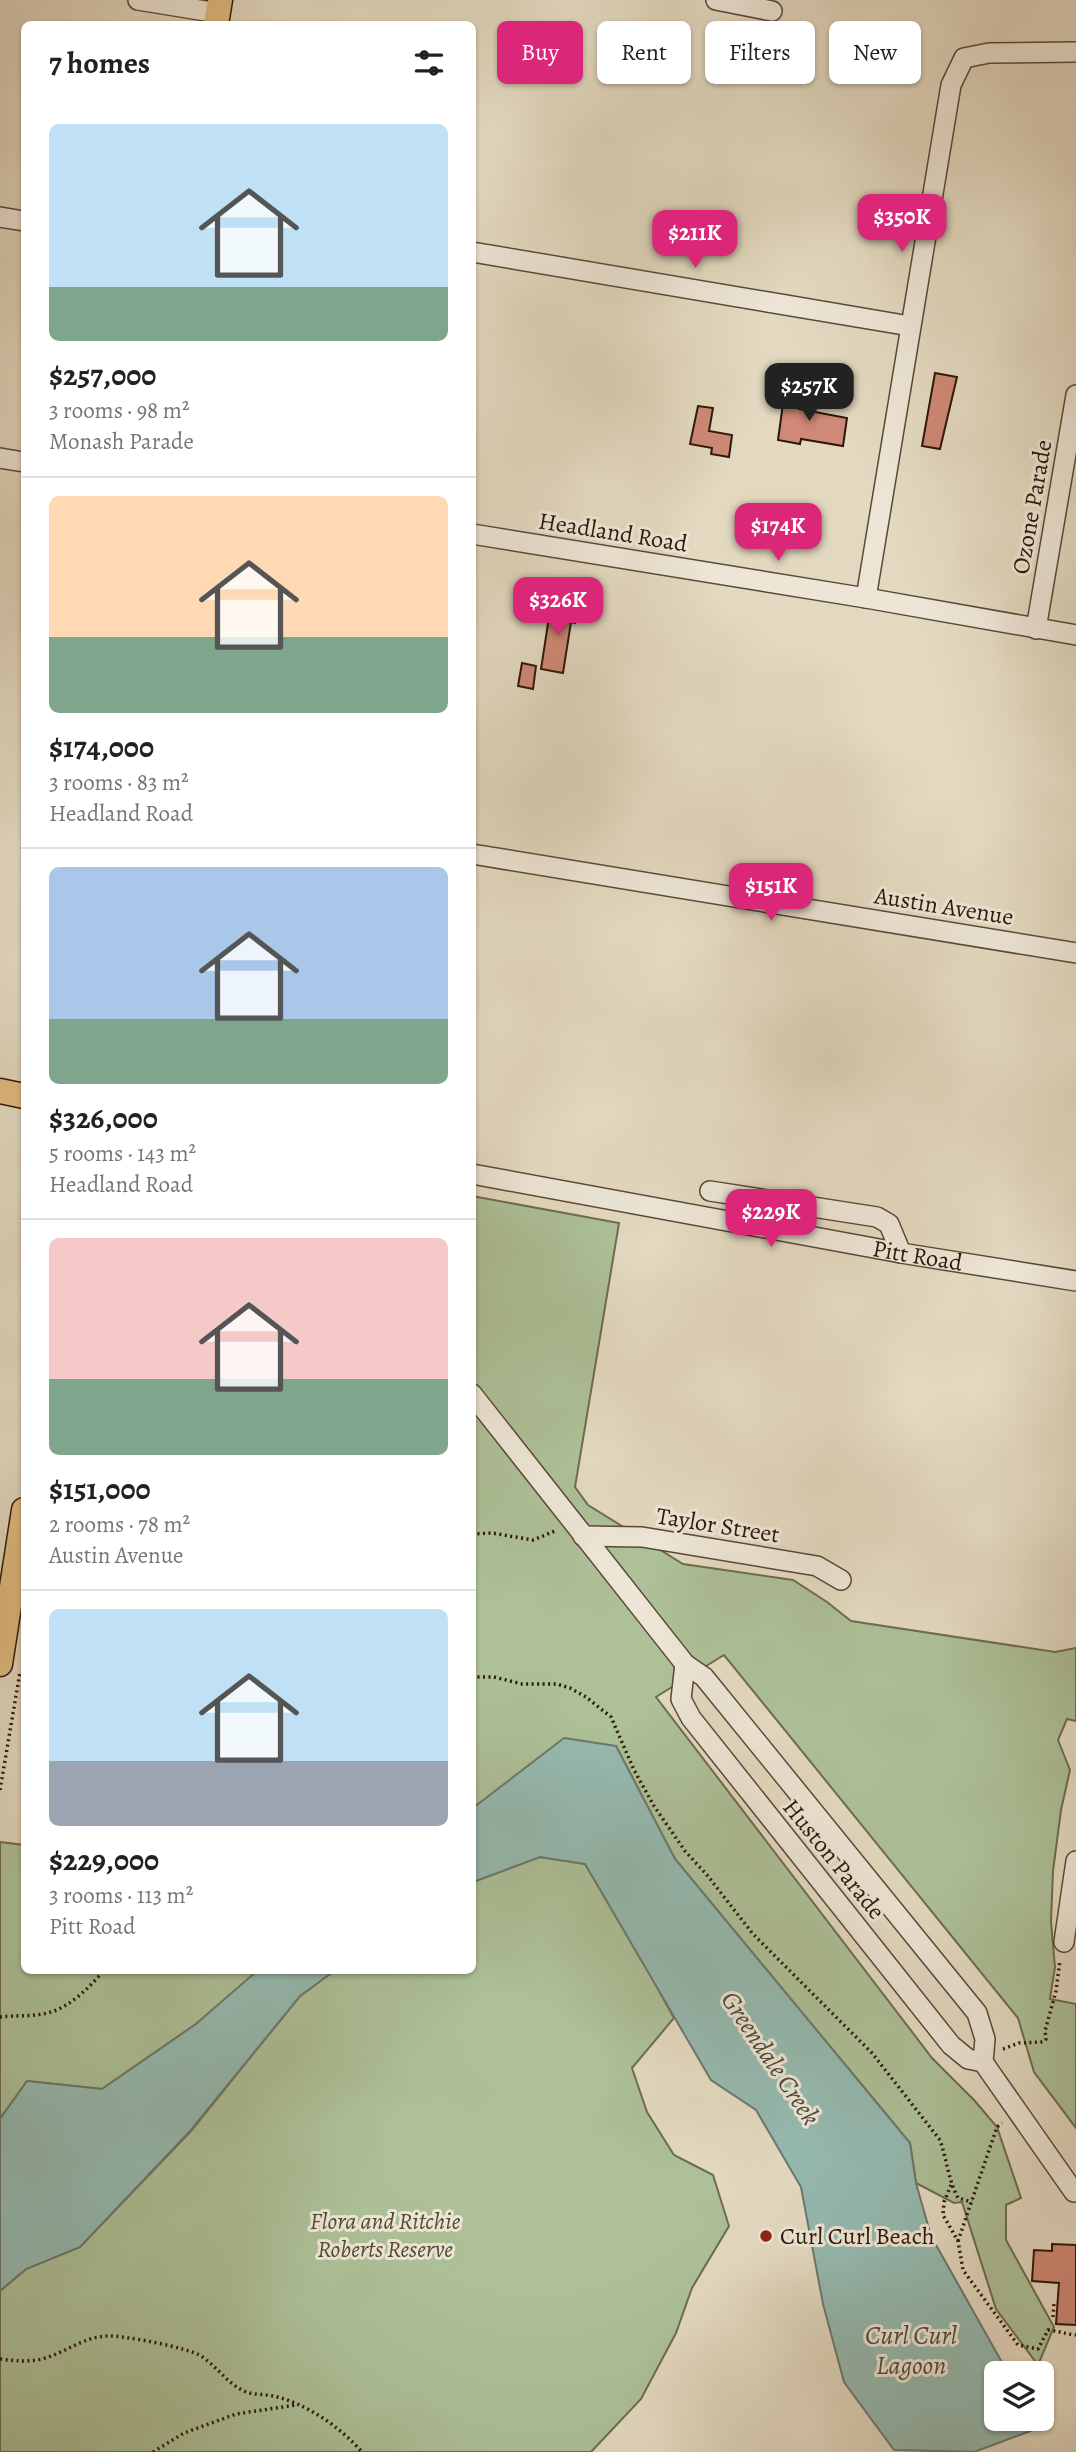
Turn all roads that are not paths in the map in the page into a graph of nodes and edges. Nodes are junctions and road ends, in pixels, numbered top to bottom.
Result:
1 (138, 0) edge
2 (716, 0) edge
3 (772, 11) dead end
4 (218, 12) edge
5 (1076, 52) edge
6 (0, 217) edge
7 (21, 220) edge
8 (476, 253) edge
9 (910, 327) junction
10 (1076, 396) edge
11 (0, 458) edge
12 (21, 462) edge
13 (476, 535) edge
14 (866, 598) junction
15 (1036, 629) junction
16 (1076, 635) edge
17 (476, 855) edge
18 (1076, 953) edge
19 (0, 1091) edge
20 (21, 1095) edge
21 (476, 1175) edge
22 (710, 1191) dead end
23 (901, 1253) junction
24 (1076, 1281) edge
25 (476, 1399) edge
26 (583, 1536) junction
27 (21, 1544) edge
28 (841, 1580) dead end
29 (685, 1664) junction
30 (10, 1668) edge
31 (1076, 1861) edge
32 (1064, 1942) dead end
33 (983, 2062) junction
34 (1074, 2192) edge

1 - 4 street
2 - 3 street
5 - 9 street
6 - 7 street
8 - 9 street
9 - 14 street
10 - 15 street, Ozone Parade
11 - 12 street
13 - 14 street, Headland Road
14 - 15 street, Headland Road
15 - 16 street, Headland Road
17 - 18 street, Austin Avenue
19 - 20 main road
21 - 23 street, Pitt Road
22 - 23 street
23 - 24 street, Pitt Road
25 - 26 street, Huston Parade
26 - 28 street, Taylor Street
26 - 29 street, Huston Parade
27 - 30 main road
29 - 33 street, Huston Parade
29 - 33 street, Huston Parade
31 - 32 street
33 - 34 street, Huston Parade

